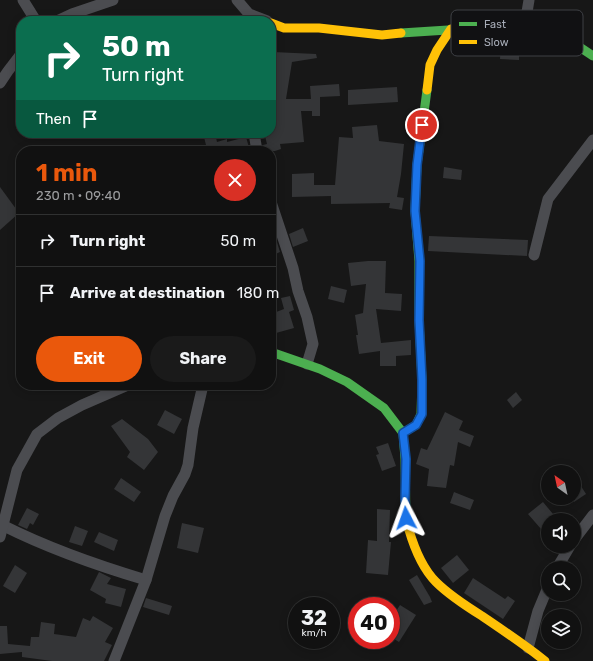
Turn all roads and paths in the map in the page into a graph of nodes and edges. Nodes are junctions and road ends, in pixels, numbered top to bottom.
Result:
1 (23, 0) edge
2 (113, 0) edge
3 (237, 0) edge
4 (529, 0) edge
5 (527, 10) edge
6 (33, 16) edge
7 (67, 16) edge
8 (254, 16) edge
9 (276, 25) edge
10 (451, 29) joint
11 (583, 49) edge
12 (593, 56) edge
13 (16, 61) edge
14 (0, 84) edge
15 (593, 140) edge
16 (276, 217) edge
17 (534, 255) dead end
18 (276, 354) edge
19 (307, 364) junction
20 (117, 390) edge
21 (202, 390) edge
22 (403, 433) junction
23 (593, 515) edge
24 (4, 526) junction
25 (581, 530) edge
26 (0, 537) edge
27 (146, 580) junction
28 (542, 601) edge
29 (528, 648) junction
30 (114, 661) edge
31 (545, 661) edge

1 - 6 street
2 - 7 street
3 - 8 street
4 - 5 street
9 - 10 street
10 - 22 street
11 - 12 street
13 - 14 street
15 - 17 street
16 - 19 street
18 - 19 street
19 - 22 street
20 - 24 street
21 - 27 street
22 - 29 street
23 - 25 street
24 - 26 street
24 - 27 street
27 - 30 street
28 - 29 street
29 - 31 street

